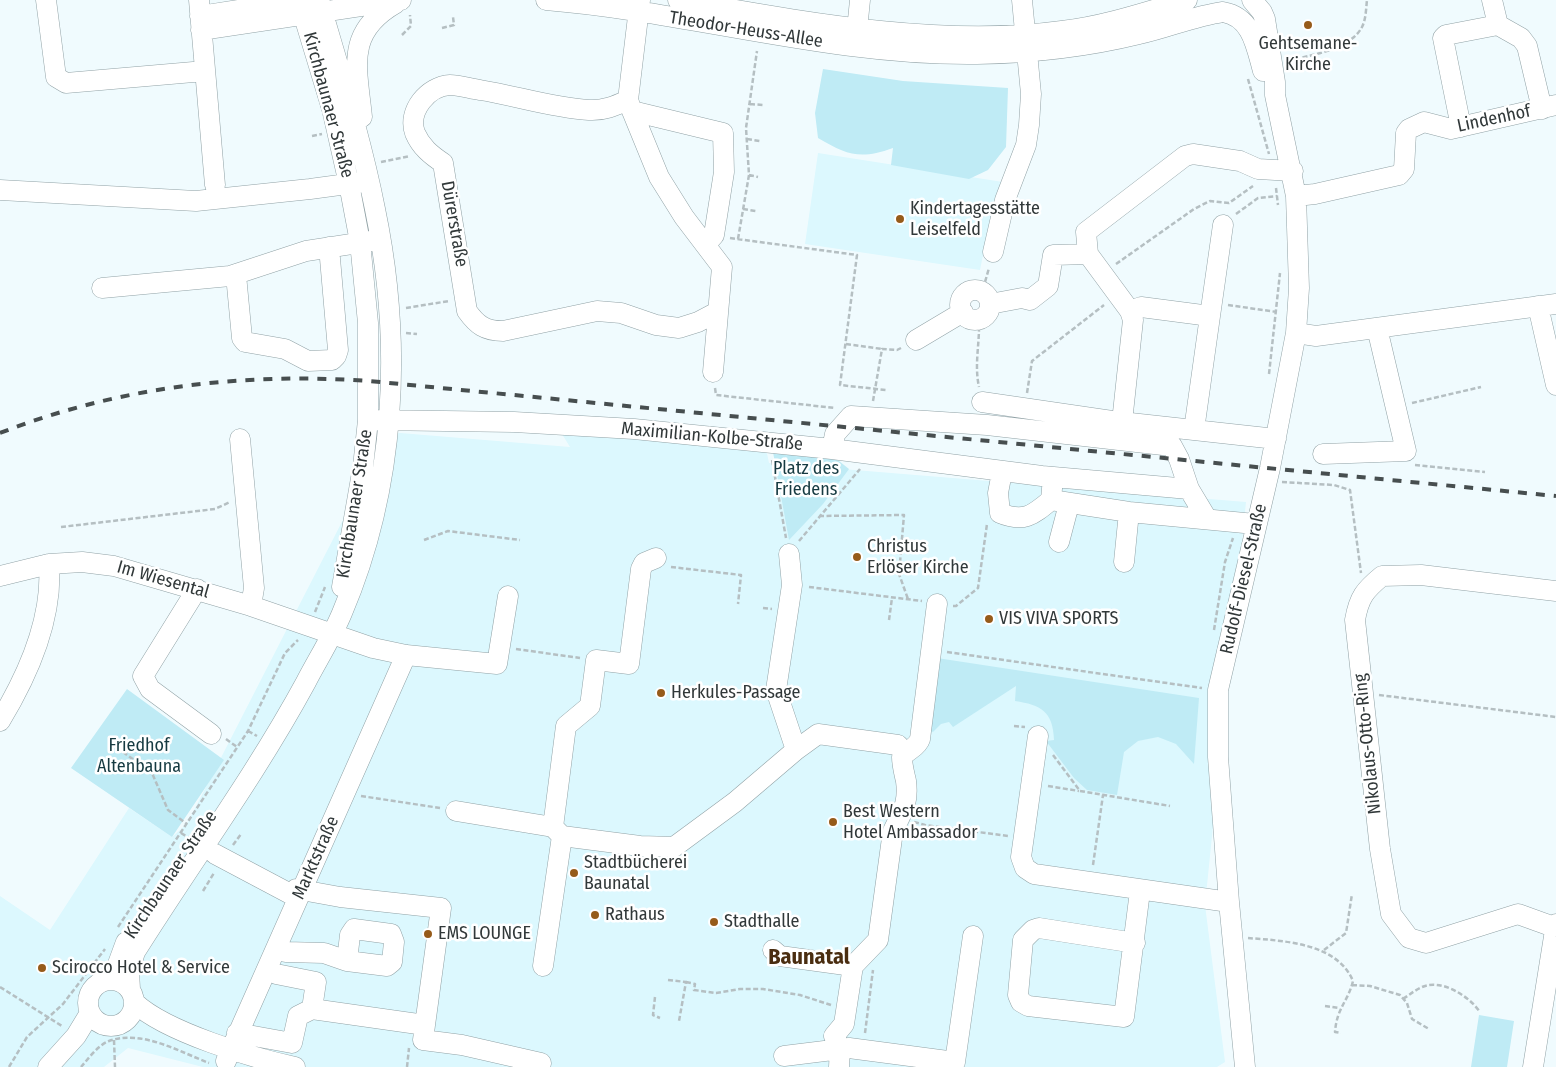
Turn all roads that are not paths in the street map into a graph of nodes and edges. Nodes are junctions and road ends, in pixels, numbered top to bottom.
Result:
1 (46, 0) edge
2 (546, 0) edge
3 (678, 0) edge
4 (860, 0) edge
5 (1022, 0) edge
6 (1187, 0) edge
7 (1252, 0) edge
8 (1492, 0) edge
9 (242, 5) edge
10 (307, 5) edge
11 (404, 5) edge
12 (639, 6) edge
13 (1240, 7) edge
14 (200, 15) edge
15 (1498, 25) junction
16 (858, 27) junction
17 (1026, 43) junction
18 (855, 47) junction
19 (205, 70) junction
20 (1275, 95) junction
21 (630, 105) junction
22 (1549, 107) edge
23 (1461, 128) junction
24 (372, 160) junction
25 (1283, 171) junction
26 (359, 182) junction
27 (215, 185) dead end
28 (0, 190) edge
29 (1287, 196) junction
30 (1223, 225) road end
31 (381, 239) junction
32 (710, 240) junction
33 (360, 242) junction
34 (329, 247) junction
35 (993, 252) road end
36 (1095, 262) junction
37 (236, 275) junction
38 (102, 288) dead end
39 (1547, 305) edge
40 (1211, 310) junction
41 (1130, 311) junction
42 (717, 312) junction
43 (1377, 328) junction
44 (1296, 333) junction
45 (916, 340) road end
46 (714, 372) road end
47 (1556, 385) edge
48 (982, 402) road end
49 (368, 420) junction
50 (389, 420) junction
51 (1122, 422) junction
52 (1194, 430) junction
53 (240, 439) dead end
54 (1276, 439) junction
55 (832, 449) junction
56 (1323, 454) dead end
57 (1002, 472) junction
58 (1053, 477) junction
59 (1189, 489) junction
60 (1060, 502) junction
61 (1129, 512) junction
62 (1207, 519) junction
63 (1255, 524) junction
64 (1059, 542) dead end
65 (789, 554) road end
66 (650, 560) road end
67 (1124, 562) dead end
68 (49, 564) junction
69 (0, 576) edge
70 (197, 589) junction
71 (1556, 591) edge
72 (508, 596) dead end
73 (937, 604) road end
74 (251, 606) junction
75 (321, 630) junction
76 (406, 655) junction
77 (0, 720) edge
78 (211, 734) dead end
79 (1038, 736) road end
80 (796, 750) junction
81 (905, 753) junction
82 (456, 811) dead end
83 (558, 831) junction
84 (218, 857) road end
85 (1140, 891) junction
86 (299, 892) junction
87 (1229, 902) junction
88 (1555, 926) edge
89 (973, 936) dead end
90 (280, 939) junction
91 (1135, 942) junction
92 (774, 950) dead end
93 (863, 956) junction
94 (347, 961) dead end
95 (544, 966) dead end
96 (276, 974) dead end
97 (107, 980) junction
98 (132, 996) junction
99 (1550, 996) edge
100 (312, 1009) junction
101 (90, 1014) junction
102 (425, 1025) junction
103 (116, 1030) junction
104 (226, 1052) junction
105 (784, 1056) dead end
106 (839, 1058) edge
107 (541, 1063) dead end
108 (48, 1067) edge
109 (64, 1067) edge
110 (248, 1067) edge
111 (295, 1067) edge
112 (1245, 1067) edge
113 (1532, 1067) edge

1 - 19 street
2 - 12 street, Theodor-Heuss-Allee
3 - 16 street, Theodor-Heuss-Allee
4 - 16 street
5 - 17 street
6 - 17 street, Theodor-Heuss-Allee
7 - 20 street, Rudolf-Diesel-Straße
8 - 15 street
9 - 10 street
9 - 14 street
10 - 11 street
10 - 14 street
10 - 24 street, Kirchbaunaer Straße
10 - 26 street, Kirchbaunaer Straße
11 - 24 street, Kirchbaunaer Straße
12 - 18 street, Theodor-Heuss-Allee
12 - 21 street
13 - 17 street, Theodor-Heuss-Allee
13 - 20 street, Rudolf-Diesel-Straße
14 - 19 street
15 - 22 street
15 - 23 street
16 - 17 street, Theodor-Heuss-Allee
16 - 18 street
17 - 18 street, Theodor-Heuss-Allee
17 - 35 street
19 - 27 street
20 - 25 street, Rudolf-Diesel-Straße
21 - 32 street
21 - 32 street
21 - 42 street, Dürerstraße
22 - 23 street, Lindenhof
23 - 29 street, Lindenhof
24 - 26 street, Kirchbaunaer Straße
25 - 29 street, Rudolf-Diesel-Straße
25 - 36 street
26 - 28 street
26 - 31 street, Kirchbaunaer Straße
26 - 33 street, Kirchbaunaer Straße
29 - 44 street, Rudolf-Diesel-Straße
30 - 40 street
31 - 33 street
31 - 50 street, Kirchbaunaer Straße
32 - 42 street
33 - 34 street
33 - 49 street, Kirchbaunaer Straße
34 - 37 street
34 - 37 street
36 - 41 street
36 - 45 street
37 - 38 street
39 - 43 street
39 - 47 street
40 - 41 street
40 - 52 street
41 - 51 street
42 - 46 street
43 - 44 street
43 - 56 street
44 - 54 street, Rudolf-Diesel-Straße
48 - 51 street
49 - 50 street, Maximilian-Kolbe-Straße
49 - 75 street, Kirchbaunaer Straße
50 - 55 street, Maximilian-Kolbe-Straße
50 - 75 street, Kirchbaunaer Straße
51 - 52 street
52 - 54 street
53 - 74 street
54 - 63 street, Rudolf-Diesel-Straße
55 - 57 street, Maximilian-Kolbe-Straße
55 - 59 street
57 - 58 street, Maximilian-Kolbe-Straße
57 - 60 street
58 - 59 street, Maximilian-Kolbe-Straße
58 - 60 street
59 - 62 street
60 - 61 street
60 - 64 street
61 - 62 street
61 - 67 street
62 - 63 street
63 - 87 street, Rudolf-Diesel-Straße
65 - 80 street
66 - 83 street
68 - 69 street, Im Wiesental
68 - 70 street, Im Wiesental
68 - 77 street
70 - 74 street, Im Wiesental
70 - 78 street
71 - 88 street, Nikolaus-Otto-Ring
72 - 76 street
73 - 81 street
74 - 75 street, Im Wiesental
75 - 76 street
75 - 97 street, Kirchbaunaer Straße
75 - 98 street, Kirchbaunaer Straße
76 - 86 street, Marktstraße
79 - 85 street
80 - 81 street
80 - 83 street
81 - 93 street
82 - 83 street
83 - 95 street
84 - 86 street
85 - 87 street
85 - 91 street
86 - 90 street, Marktstraße
86 - 102 street
87 - 112 street, Rudolf-Diesel-Straße
88 - 99 street
89 - 106 street
90 - 94 street
90 - 104 street, Marktstraße
91 - 91 street
92 - 93 street
93 - 106 street
96 - 100 street
97 - 98 street
97 - 101 street
98 - 103 street
98 - 104 street
99 - 113 street
100 - 102 street
100 - 104 street
101 - 103 street
101 - 108 street
102 - 107 street
103 - 104 street
103 - 109 street
104 - 110 street
104 - 111 street
105 - 106 street

